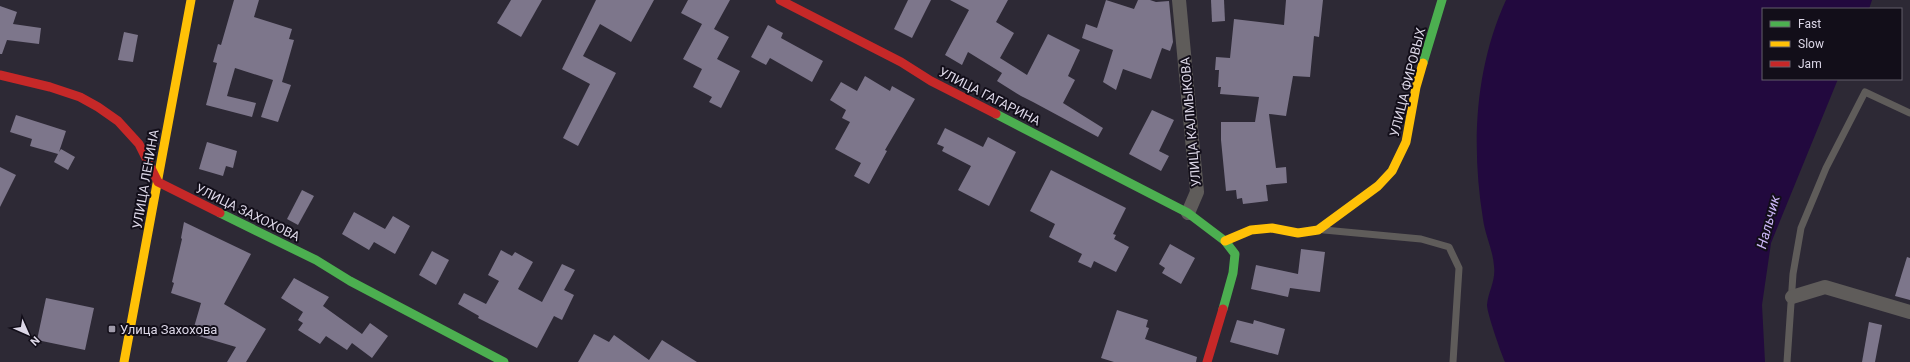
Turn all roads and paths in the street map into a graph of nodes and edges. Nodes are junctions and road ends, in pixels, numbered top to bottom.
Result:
1 (191, 0) edge
2 (780, 0) edge
3 (1179, 0) edge
4 (1442, 0) edge
5 (0, 75) edge
6 (1910, 113) edge
7 (158, 182) junction
8 (1188, 213) junction
9 (1318, 230) junction
10 (1225, 241) junction
11 (1792, 297) junction
12 (1910, 312) edge
13 (124, 362) edge
14 (504, 362) edge
15 (1207, 362) edge
16 (1453, 362) edge
17 (1787, 362) edge

1 - 7 street, УЛИЦА ЛЕНИНА
2 - 8 street, УЛИЦА ГАГАРИНА
3 - 8 street, УЛИЦА КАЛМЫКОВА
4 - 9 street, УЛИЦА ФИРОВЫХ
5 - 7 street
6 - 11 lane
7 - 13 street, УЛИЦА ЛЕНИНА
7 - 14 street, УЛИЦА ЗАХОХОВА
8 - 10 street
9 - 10 street, УЛИЦА ФИРОВЫХ
9 - 16 lane
10 - 15 street
11 - 12 street
11 - 17 lane

